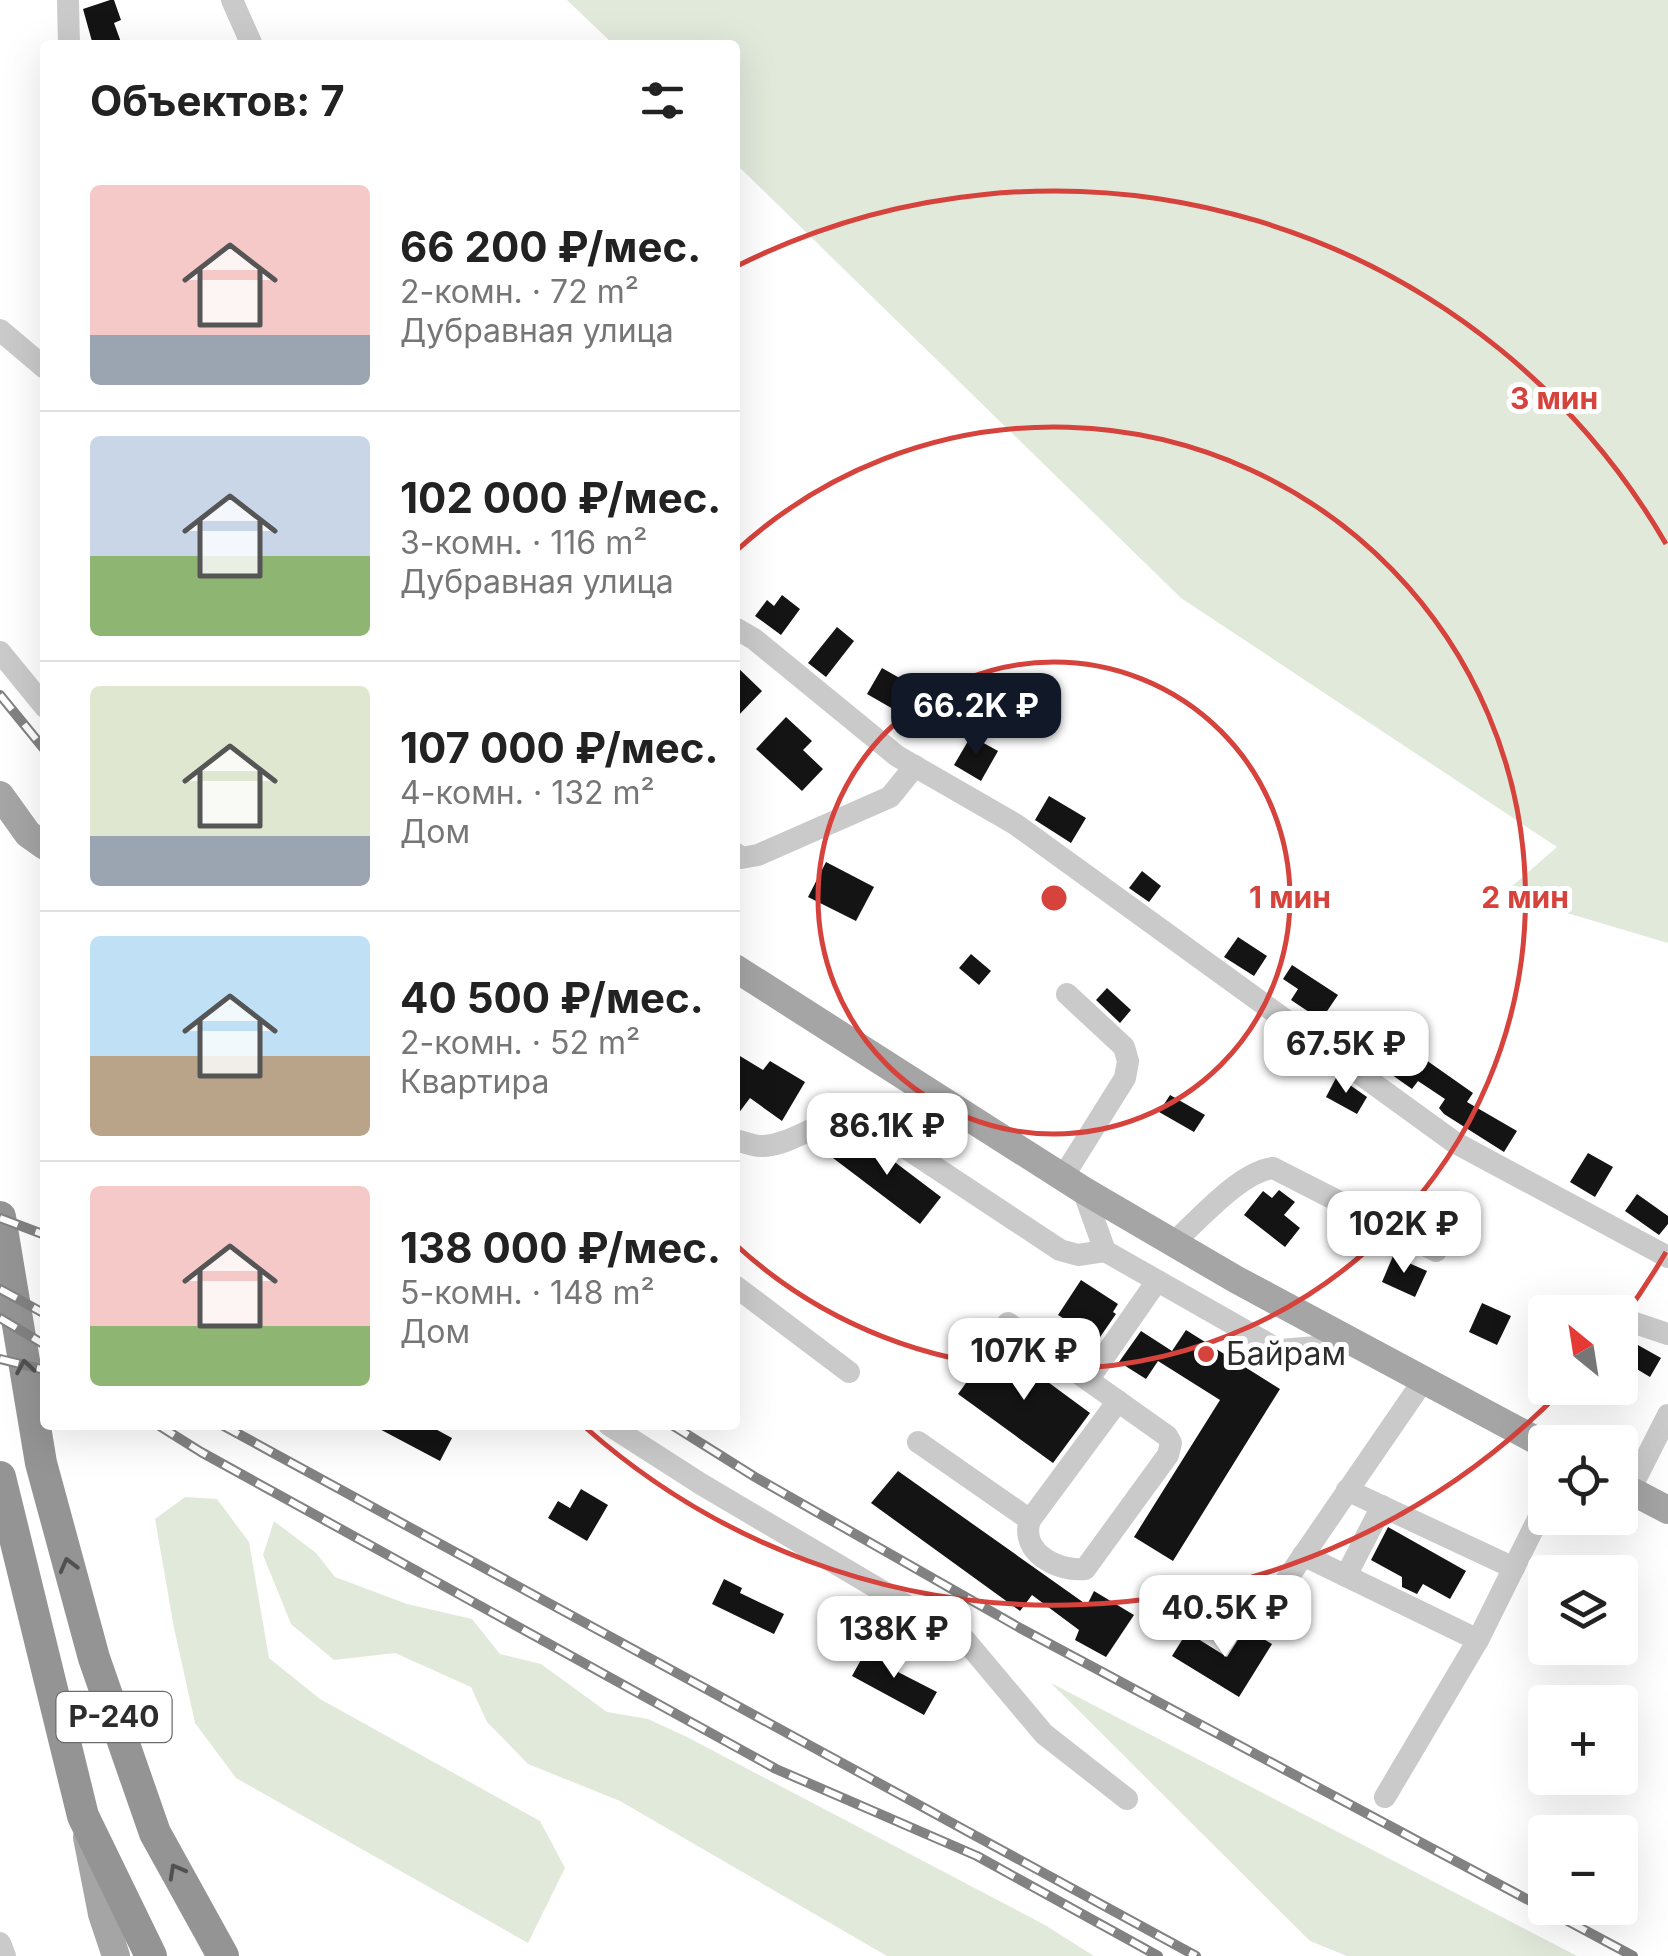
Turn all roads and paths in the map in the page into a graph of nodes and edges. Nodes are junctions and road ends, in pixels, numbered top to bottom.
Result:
1 (68, 0) edge
2 (232, 0) edge
3 (68, 40) edge
4 (250, 40) edge
5 (0, 330) edge
6 (40, 364) edge
7 (740, 631) edge
8 (0, 652) edge
9 (40, 701) edge
10 (915, 766) junction
11 (0, 794) edge
12 (40, 842) edge
13 (740, 857) edge
14 (740, 971) edge
15 (1067, 994) dead end
16 (740, 1141) edge
17 (1073, 1184) junction
18 (0, 1217) edge
19 (1174, 1243) junction
20 (1105, 1251) junction
21 (1436, 1251) dead end
22 (1668, 1257) edge
23 (1157, 1280) junction
24 (740, 1290) edge
25 (1008, 1323) dead end
26 (1638, 1324) edge
27 (1668, 1334) edge
28 (1354, 1344) junction
29 (849, 1372) dead end
30 (1088, 1380) junction
31 (1423, 1381) junction
32 (1118, 1401) junction
33 (1668, 1416) edge
34 (616, 1430) edge
35 (1528, 1436) edge
36 (918, 1442) dead end
37 (1638, 1466) edge
38 (0, 1477) edge
39 (1347, 1490) junction
40 (1638, 1495) edge
41 (1382, 1506) junction
42 (1668, 1510) edge
43 (1030, 1520) junction
44 (1530, 1535) edge
45 (1303, 1555) junction
46 (1514, 1568) junction
47 (1346, 1576) junction
48 (1196, 1603) dead end
49 (1478, 1640) junction
50 (1386, 1797) dead end
51 (1127, 1798) dead end
52 (83, 1816) junction
53 (0, 1943) edge
54 (6, 1956) edge
55 (116, 1956) edge
56 (152, 1956) edge
57 (223, 1956) edge

1 - 3 street
2 - 4 street
5 - 6 street
7 - 10 street
8 - 9 street
10 - 13 street
10 - 22 street
11 - 12 main road
14 - 17 main road
15 - 17 street
16 - 20 street
17 - 19 main road
17 - 20 street
57 -> 18 highway, Р-240
19 - 21 street
19 - 28 main road
20 - 23 street
23 - 28 street
23 - 30 street
24 - 29 street
25 - 30 street
26 - 27 street
28 - 31 main road
30 - 32 street
31 - 35 main road
31 - 39 street
32 - 43 street
32 - 43 street
33 - 37 street
34 - 51 street
36 - 43 street
38 - 52 highway, Р-240
39 - 41 street
39 - 45 street
40 - 42 main road
41 - 46 street
41 - 47 street
44 - 46 street
45 - 47 street
45 - 48 street
46 - 49 street
47 - 49 street
49 - 50 street
52 - 55 main road
52 - 56 highway, Р-240
53 - 54 street

